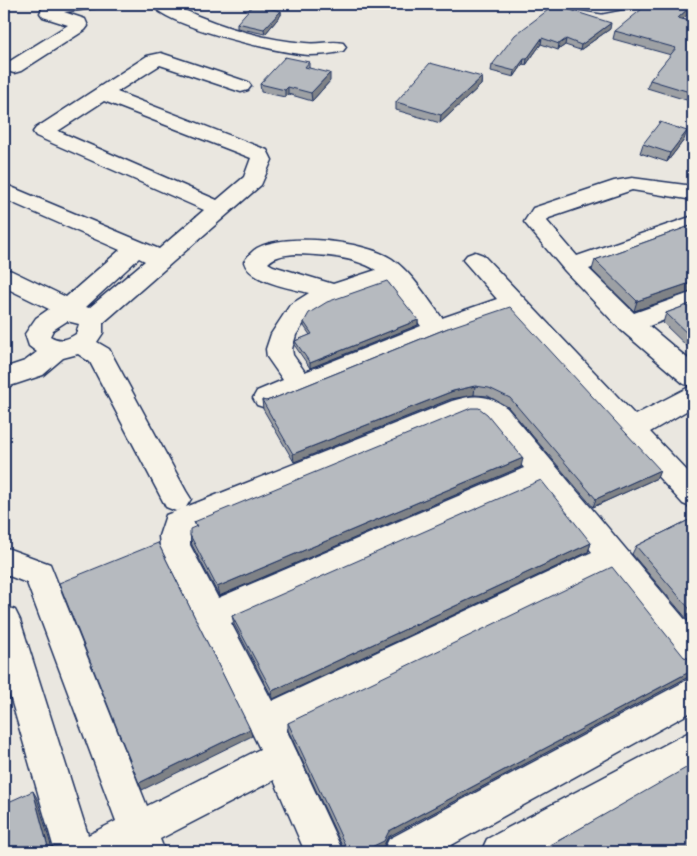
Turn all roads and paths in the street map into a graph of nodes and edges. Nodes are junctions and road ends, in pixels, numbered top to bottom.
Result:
1 (89, 4) edge
2 (160, 4) edge
3 (574, 4) edge
4 (622, 4) edge
5 (337, 47) dead end
6 (14, 67) dead end
7 (241, 86) dead end
8 (102, 93) junction
9 (4, 191) edge
10 (693, 193) edge
11 (220, 209) junction
12 (693, 223) edge
13 (136, 248) junction
14 (162, 259) junction
15 (475, 260) dead end
16 (573, 266) junction
17 (393, 273) junction
18 (4, 277) edge
19 (333, 292) junction
20 (693, 300) edge
21 (514, 302) junction
22 (65, 312) junction
23 (630, 324) junction
24 (436, 329) junction
25 (67, 338) junction
26 (4, 358) edge
27 (693, 377) edge
28 (4, 378) edge
29 (299, 383) junction
30 (693, 395) edge
31 (266, 398) dead end
32 (632, 429) junction
33 (545, 472) junction
34 (693, 496) edge
35 (176, 499) dead end
36 (614, 556) junction
37 (4, 560) edge
38 (212, 616) junction
39 (4, 620) edge
40 (693, 653) edge
41 (693, 693) edge
42 (264, 722) junction
43 (693, 747) edge
44 (282, 757) junction
45 (125, 843) edge
46 (74, 852) edge
47 (324, 852) edge
48 (402, 852) edge
49 (500, 852) edge

1 - 6 street
2 - 5 street
3 - 4 street
7 - 8 street
8 - 11 street
8 - 11 street
9 - 13 street
10 - 16 street
11 - 14 street
12 - 16 street
13 - 14 street
13 - 22 street
14 - 25 street
15 - 21 street
16 - 23 street
17 - 19 street
17 - 19 street
17 - 24 street
18 - 22 street
19 - 29 street
20 - 23 street
21 - 24 street
21 - 32 street
22 - 25 street
22 - 25 street
23 - 27 street
24 - 29 street
25 - 26 street
25 - 28 street
25 - 35 street
29 - 31 street
30 - 32 street
32 - 34 street
33 - 36 street
33 - 38 street
33 - 38 street
36 - 40 street
36 - 42 street
37 - 45 street
38 - 42 street
39 - 46 street
41 - 48 street
42 - 44 street
43 - 49 street
44 - 45 street
44 - 47 street

